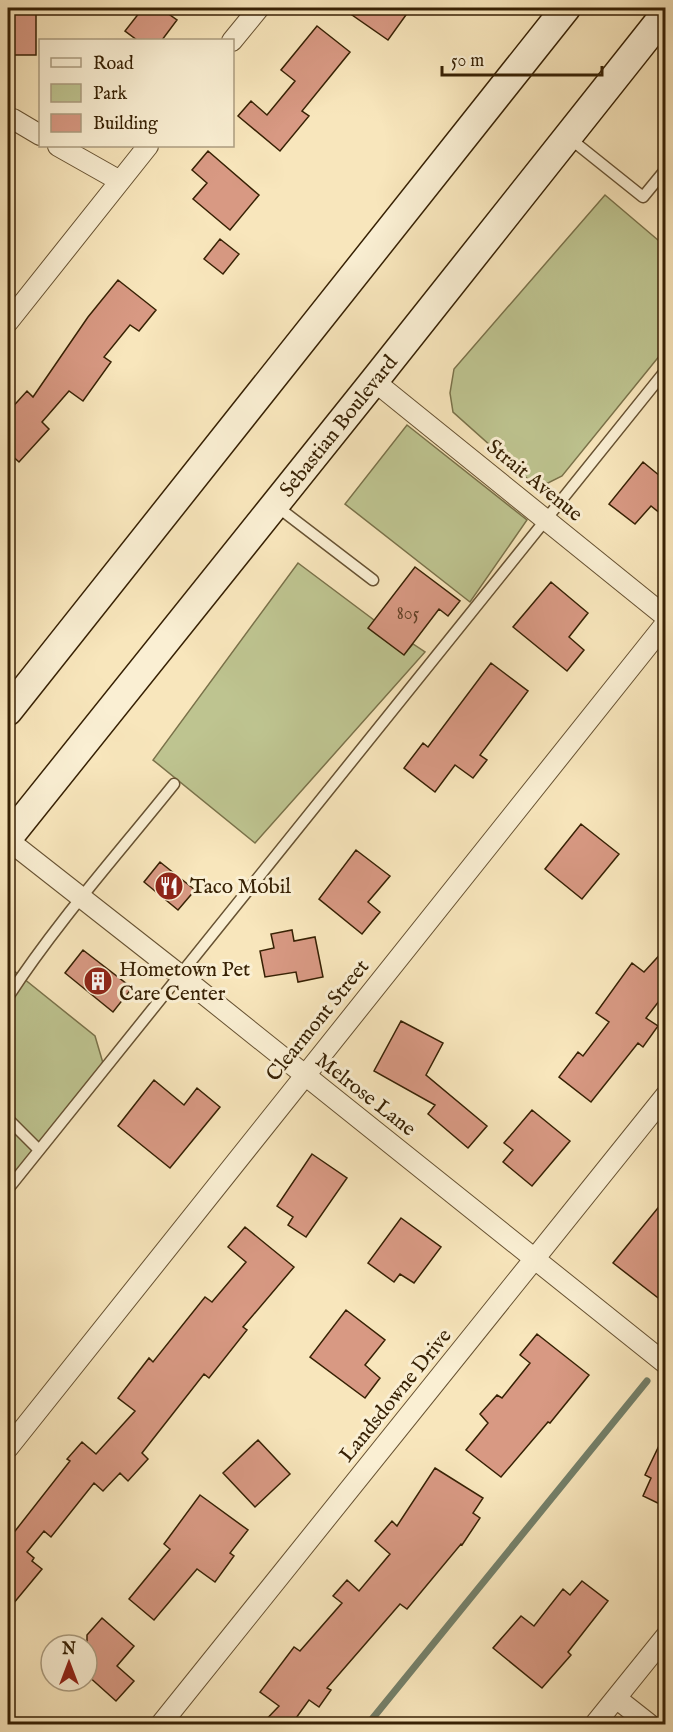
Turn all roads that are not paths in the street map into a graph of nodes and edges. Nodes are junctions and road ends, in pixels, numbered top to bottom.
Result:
1 (259, 8) edge
2 (566, 8) edge
3 (666, 13) edge
4 (234, 39) edge
5 (8, 119) edge
6 (39, 134) edge
7 (568, 136) junction
8 (60, 147) edge
9 (147, 147) edge
10 (666, 169) edge
11 (120, 181) junction
12 (8, 322) edge
13 (666, 370) edge
14 (374, 381) junction
15 (275, 505) junction
16 (546, 520) junction
17 (373, 580) dead end
18 (666, 617) edge
19 (666, 623) edge
20 (8, 711) edge
21 (174, 784) dead end
22 (8, 839) edge
23 (81, 898) junction
24 (180, 975) junction
25 (8, 997) edge
26 (303, 1076) junction
27 (666, 1095) edge
28 (8, 1119) edge
29 (39, 1150) junction
30 (8, 1189) edge
31 (534, 1259) junction
32 (666, 1364) edge
33 (8, 1448) edge
34 (666, 1636) edge
35 (616, 1698) junction
36 (161, 1725) edge
37 (595, 1725) edge
38 (649, 1725) edge

1 - 4 street
2 - 20 main road
3 - 7 main road, Sebastian Boulevard
5 - 6 street
7 - 10 lane
7 - 14 main road, Sebastian Boulevard
8 - 11 street
9 - 11 street
11 - 12 street
13 - 16 lane
14 - 15 main road, Sebastian Boulevard
14 - 16 street, Strait Avenue
15 - 17 lane
15 - 22 main road, Sebastian Boulevard
16 - 18 street, Strait Avenue
16 - 24 lane
19 - 26 street, Clearmont Street
21 - 23 lane
22 - 23 street, Melrose Lane
23 - 24 street, Melrose Lane
23 - 25 lane
24 - 26 street, Melrose Lane
24 - 29 lane
26 - 31 street, Melrose Lane
26 - 33 street, Clearmont Street
27 - 31 street, Landsdowne Drive
28 - 29 lane
29 - 30 lane
31 - 32 street, Melrose Lane
31 - 36 street, Landsdowne Drive
34 - 35 street
35 - 37 street
35 - 38 street

